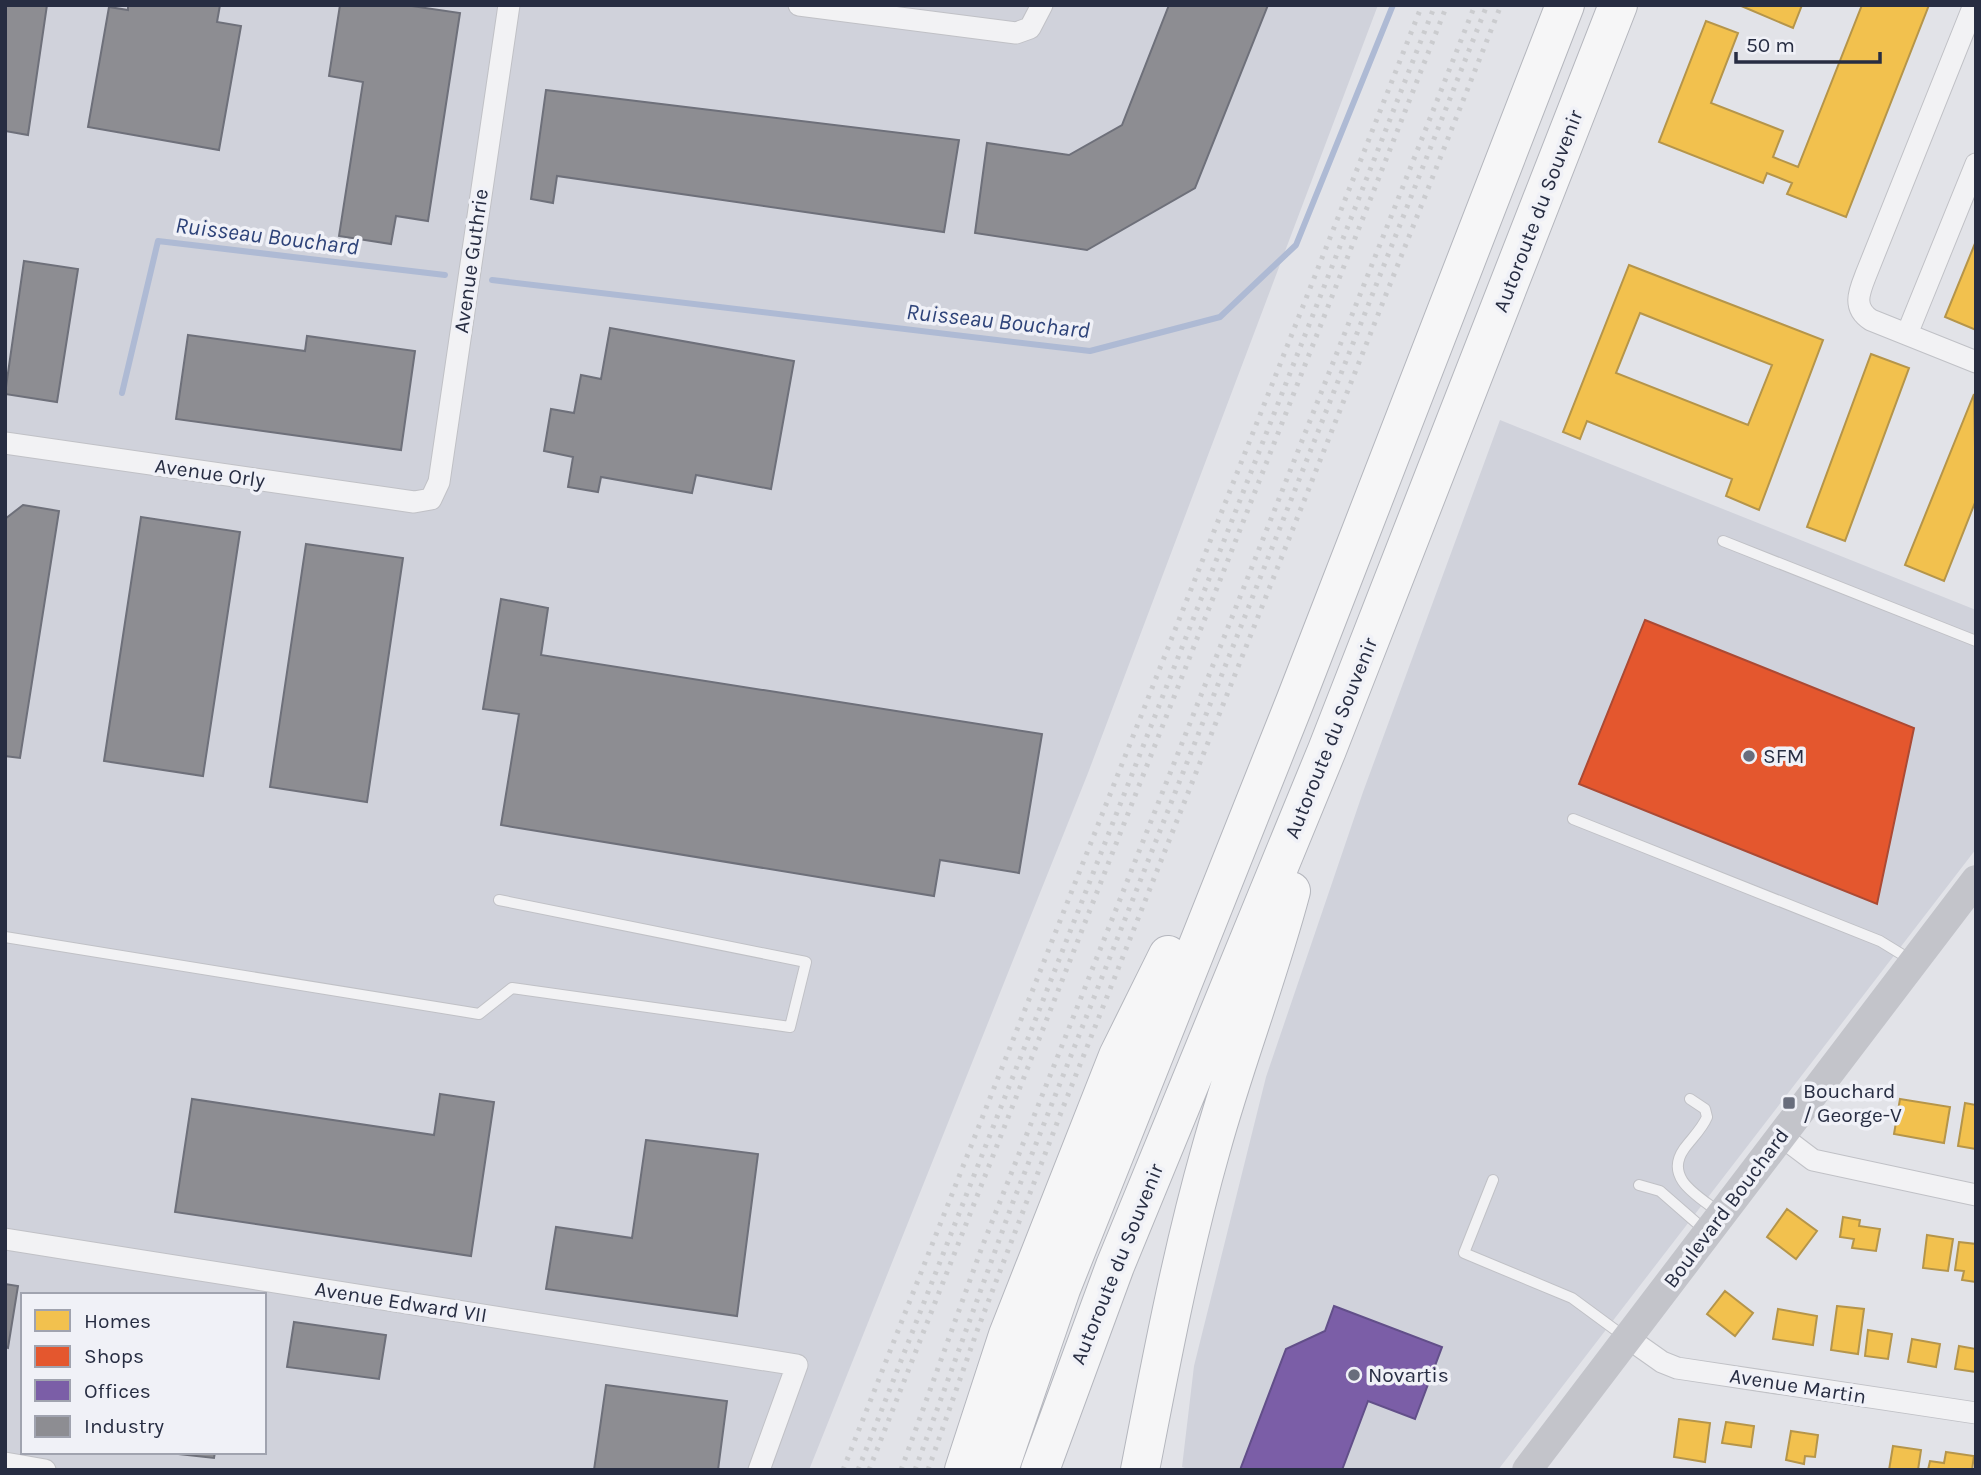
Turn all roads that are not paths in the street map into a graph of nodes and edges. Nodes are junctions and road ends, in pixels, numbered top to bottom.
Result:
1 (509, 5) edge
2 (799, 5) edge
3 (1042, 5) edge
4 (1565, 5) edge
5 (1618, 5) edge
6 (1974, 5) edge
7 (1976, 164) edge
8 (1907, 334) junction
9 (1976, 362) edge
10 (5, 443) edge
11 (414, 502) joint
12 (1723, 541) dead end
13 (1976, 641) edge
14 (1296, 699) junction
15 (1327, 750) junction
16 (1573, 818) dead end
17 (1976, 880) edge
18 (499, 900) dead end
19 (5, 937) edge
20 (1913, 961) junction
21 (1690, 1099) dead end
22 (1780, 1135) junction
23 (1493, 1180) dead end
24 (1639, 1185) dead end
25 (1976, 1195) edge
26 (1715, 1224) junction
27 (5, 1239) edge
28 (1628, 1338) junction
29 (1976, 1413) edge
30 (5, 1463) edge
31 (1140, 1469) edge
32 (45, 1470) edge
33 (759, 1470) edge
34 (964, 1470) edge
35 (999, 1470) edge
36 (1040, 1470) edge
37 (1527, 1470) edge

1 - 11 street, Avenue Guthrie
2 - 3 street
4 - 14 highway, Autoroute du Souvenir
5 - 15 highway, Autoroute du Souvenir
6 - 8 street
7 - 8 street
8 - 9 street
10 - 11 street, Avenue Orly
12 - 13 lane
14 - 34 highway
14 - 35 highway, Autoroute du Souvenir
15 - 31 highway
15 - 36 highway, Autoroute du Souvenir
16 - 20 lane
17 - 20 main road, Boulevard Bouchard
18 - 19 lane
20 - 22 main road, Boulevard Bouchard
21 - 26 lane
22 - 25 street
22 - 26 main road, Boulevard Bouchard
23 - 28 lane
24 - 26 lane
26 - 28 main road, Boulevard Bouchard
27 - 33 street, Avenue Edward VII
28 - 29 street, Avenue Martin
28 - 37 main road, Boulevard Bouchard
30 - 32 street

